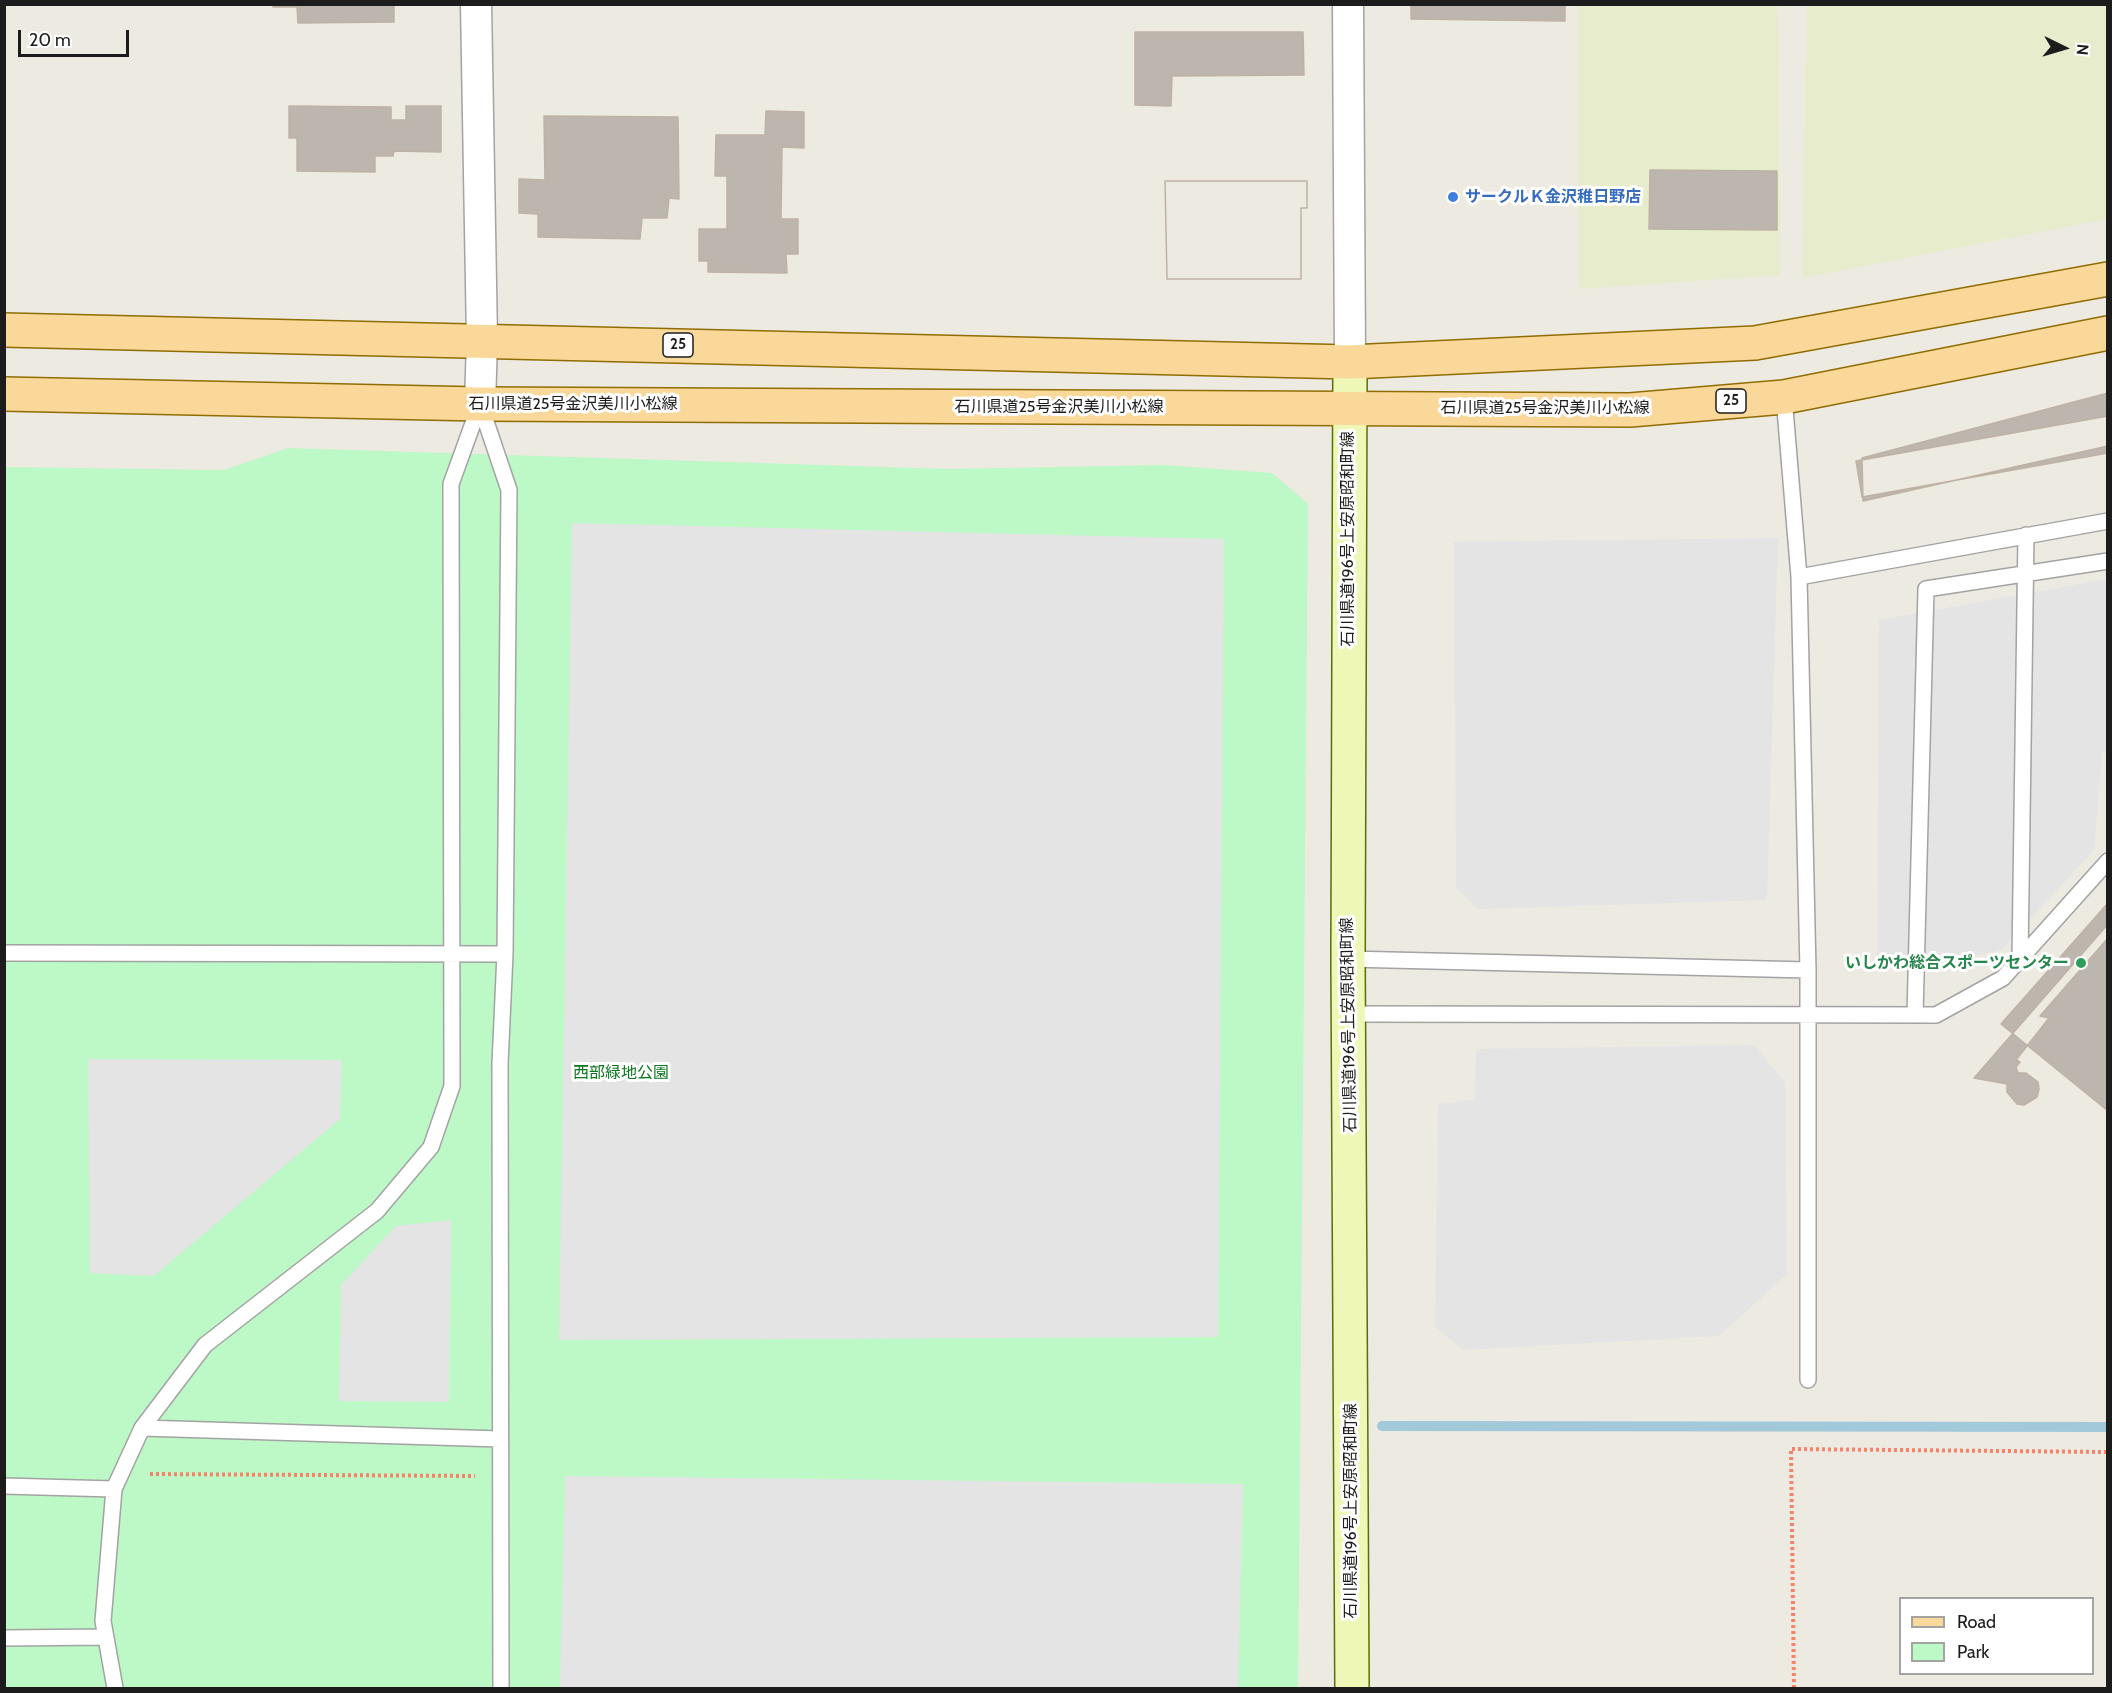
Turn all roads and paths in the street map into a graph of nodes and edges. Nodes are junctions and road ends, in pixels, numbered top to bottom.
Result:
1 (476, 4) edge
2 (1348, 4) edge
3 (2108, 279) edge
4 (4, 330) edge
5 (2108, 333) edge
6 (482, 340) junction
7 (1350, 362) junction
8 (4, 394) edge
9 (1784, 397) junction
10 (480, 404) junction
11 (1348, 408) junction
12 (2108, 521) edge
13 (2026, 535) junction
14 (2108, 561) edge
15 (2027, 574) junction
16 (1799, 577) junction
17 (2108, 861) edge
18 (4, 953) edge
19 (505, 954) junction
20 (453, 955) junction
21 (1348, 959) junction
22 (2020, 959) junction
23 (1808, 970) junction
24 (1349, 1014) junction
25 (1808, 1015) junction
26 (1915, 1015) junction
27 (1808, 1380) dead end
28 (142, 1428) junction
29 (500, 1439) junction
30 (2108, 1452) edge
31 (121, 1474) junction
32 (500, 1476) junction
33 (4, 1486) edge
34 (114, 1489) junction
35 (106, 1637) junction
36 (4, 1638) edge
37 (115, 1689) edge
38 (501, 1689) edge
39 (1352, 1689) edge
40 (1794, 1689) edge

1 - 6 street
2 - 7 street
3 - 7 main road, 25
4 - 6 main road, 25
5 - 9 main road, 石川県道25号金沢美川小松線 / 25
6 - 7 main road, 25
6 - 10 street
7 - 11 main road, 石川県道196号上安原昭和町線
8 - 10 main road, 石川県道25号金沢美川小松線 / 25
9 - 11 main road, 石川県道25号金沢美川小松線 / 25
9 - 16 lane
10 - 11 main road, 石川県道25号金沢美川小松線 / 25
10 - 19 lane
10 - 20 lane
11 - 21 main road, 石川県道196号上安原昭和町線
12 - 13 lane
13 - 15 lane
13 - 16 lane
14 - 15 lane
15 - 22 lane
15 - 26 lane
16 - 23 lane
17 - 22 lane
18 - 20 lane
19 - 20 lane
19 - 29 lane
20 - 28 lane
21 - 23 lane
21 - 24 main road, 石川県道196号上安原昭和町線
22 - 26 lane
23 - 25 lane
24 - 25 lane
24 - 39 main road, 石川県道196号上安原昭和町線
25 - 26 lane
25 - 27 lane
28 - 29 lane
28 - 31 lane
29 - 32 lane
30 - 40 path
31 - 32 path
31 - 34 lane
32 - 38 lane
33 - 34 lane
34 - 35 lane
35 - 36 lane
35 - 37 lane

